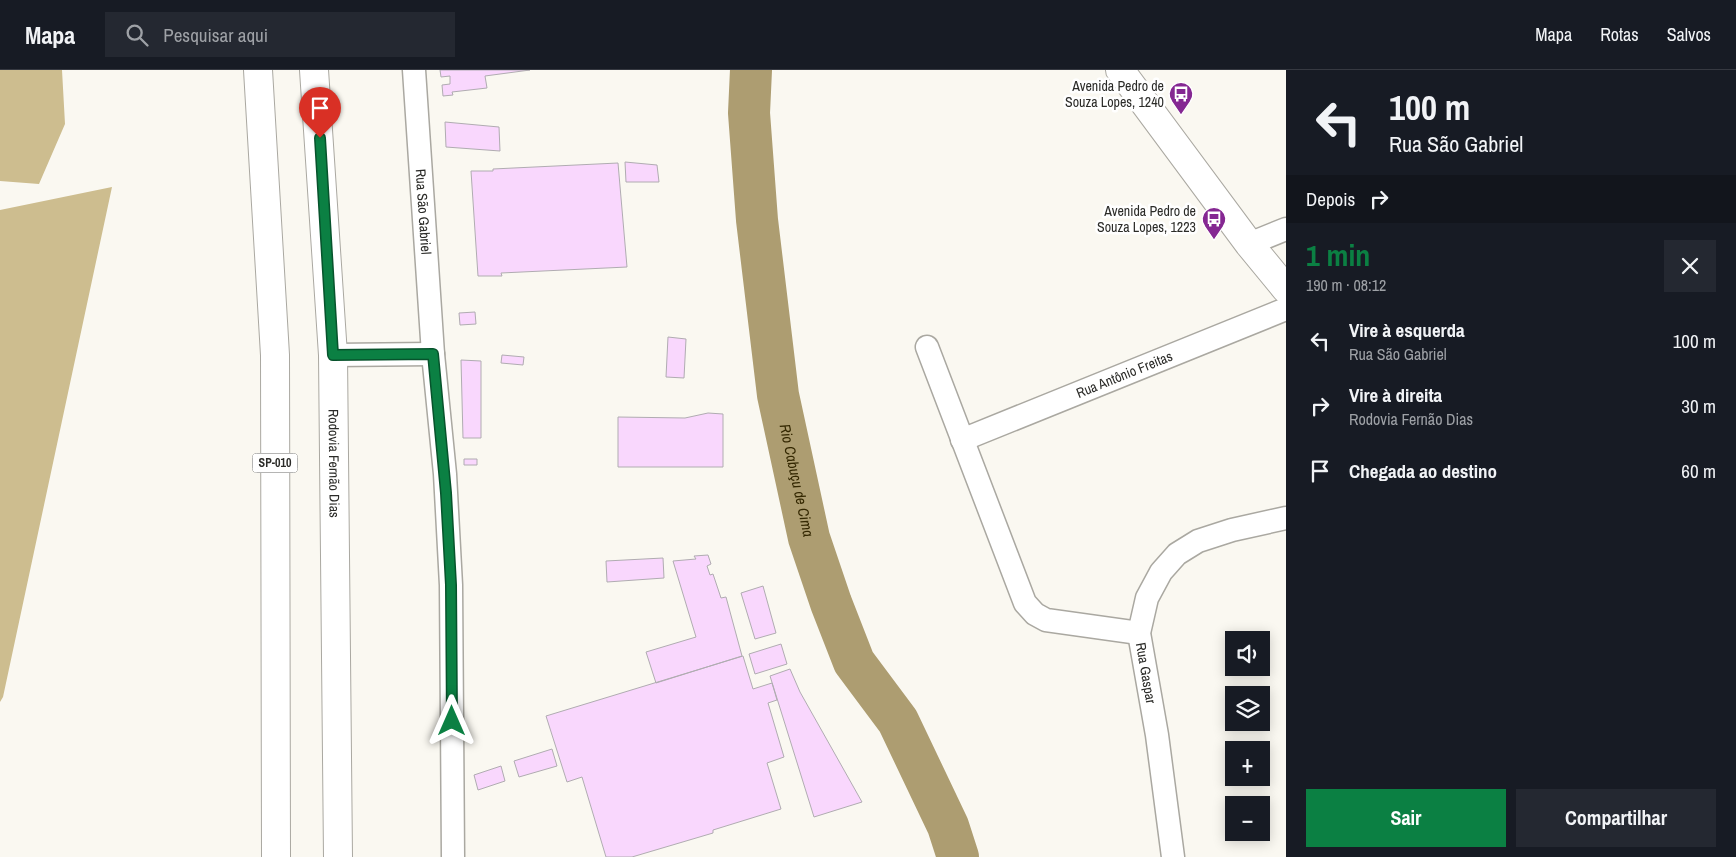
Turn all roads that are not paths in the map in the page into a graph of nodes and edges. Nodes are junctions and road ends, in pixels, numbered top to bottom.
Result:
1 (258, 70) edge
2 (314, 70) edge
3 (414, 70) edge
4 (1120, 70) edge
5 (1286, 228) edge
6 (1249, 244) junction
7 (1286, 289) edge
8 (1286, 309) edge
9 (927, 347) dead end
10 (433, 354) junction
11 (333, 355) junction
12 (962, 440) junction
13 (1286, 518) edge
14 (1139, 633) junction
15 (276, 857) edge
16 (338, 857) edge
17 (453, 857) edge
18 (1173, 857) edge

1 - 15 main road, SP-010
2 - 11 main road, Rodovia Fernão Dias
3 - 10 street, Rua São Gabriel
4 - 6 main road
5 - 6 street
6 - 7 main road
8 - 12 street, Rua Antônio Freitas
9 - 12 street
10 - 11 street
10 - 17 street, Rua São Gabriel
11 - 16 main road, Rodovia Fernão Dias
12 - 14 street
13 - 14 street, Rua Gaspar
14 - 18 street, Rua Gaspar

